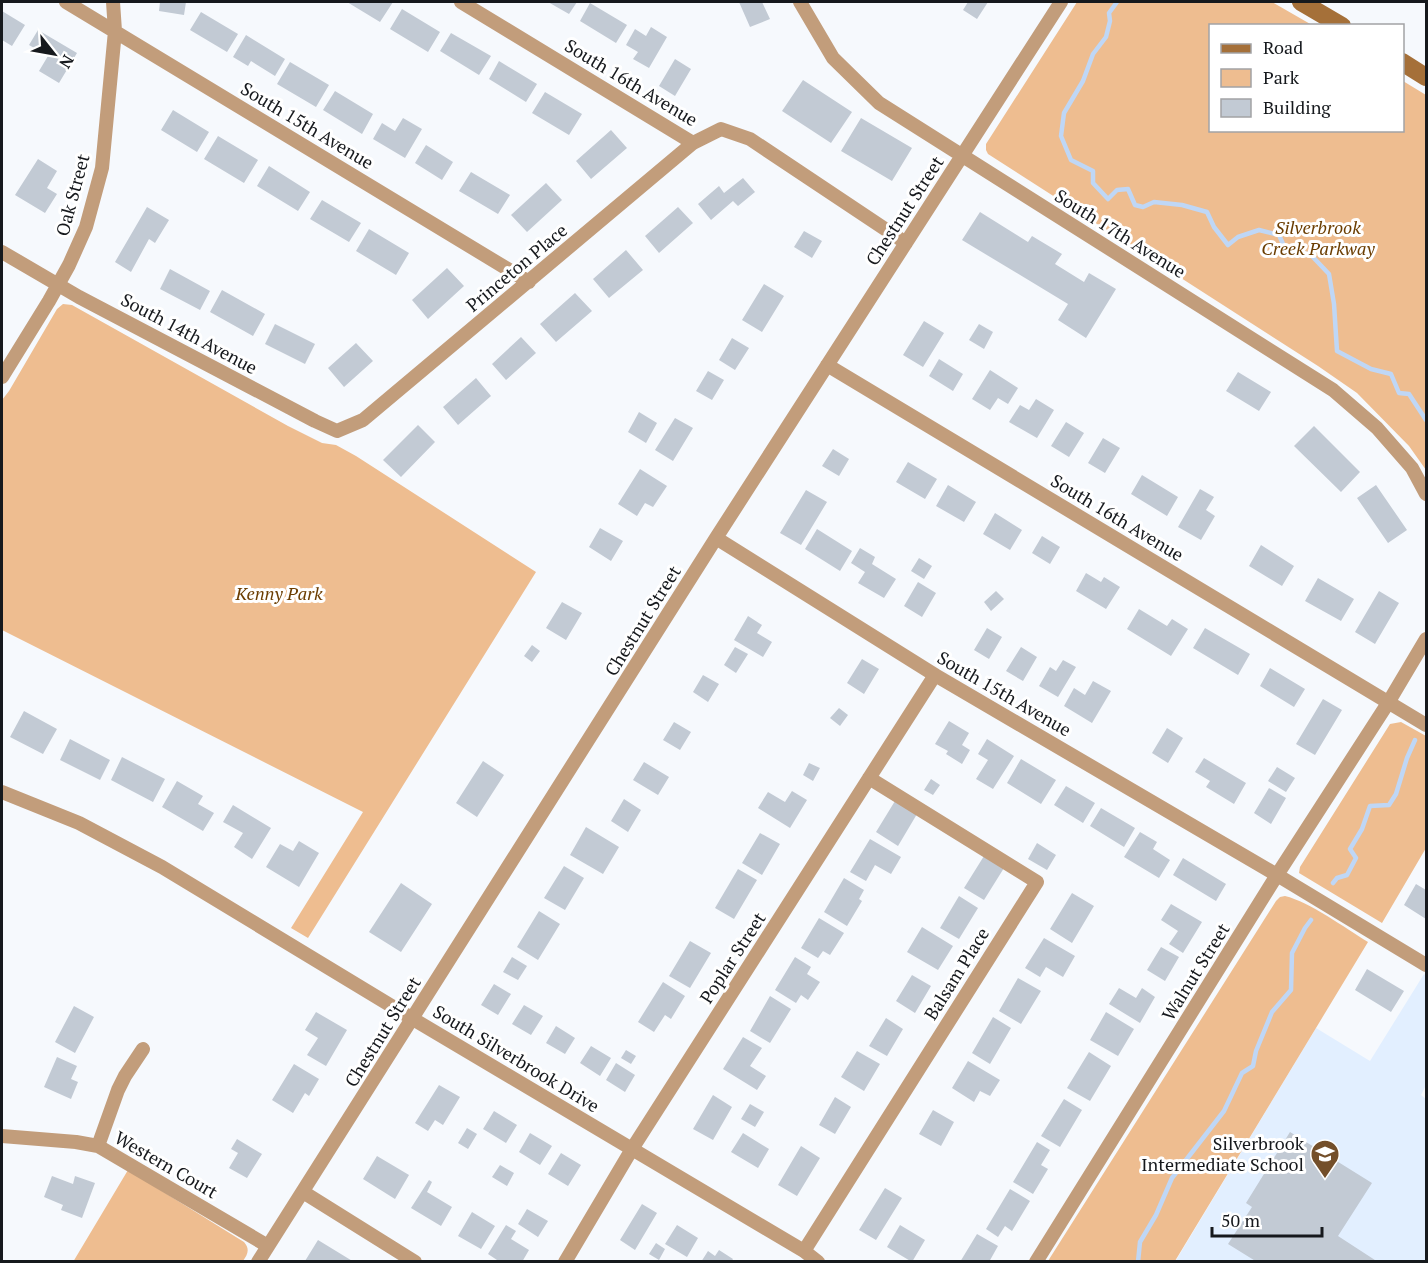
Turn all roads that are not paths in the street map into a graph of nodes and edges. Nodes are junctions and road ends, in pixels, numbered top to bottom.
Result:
1 (66, 2) edge
2 (113, 2) edge
3 (461, 2) edge
4 (800, 2) edge
5 (1061, 2) edge
6 (1304, 2) edge
7 (1339, 24) edge
8 (116, 31) junction
9 (1404, 63) edge
10 (1426, 76) edge
11 (693, 143) junction
12 (963, 156) junction
13 (906, 243) junction
14 (2, 252) edge
15 (529, 282) junction
16 (58, 284) junction
17 (827, 365) junction
18 (2, 377) edge
19 (363, 420) joint
20 (1426, 494) edge
21 (716, 538) junction
22 (1426, 639) edge
23 (935, 675) junction
24 (1388, 703) junction
25 (1426, 725) edge
26 (869, 778) junction
27 (2, 792) edge
28 (1277, 875) junction
29 (1426, 965) edge
30 (412, 1019) junction
31 (143, 1049) dead end
32 (2, 1136) edge
33 (98, 1146) junction
34 (632, 1149) junction
35 (303, 1192) junction
36 (268, 1246) junction
37 (804, 1251) junction
38 (258, 1262) edge
39 (415, 1262) edge
40 (565, 1262) edge
41 (818, 1262) edge
42 (1036, 1262) edge

1 - 8 street, South 15th Avenue
2 - 8 street, Oak Street
3 - 11 street, South 16th Avenue
4 - 12 street, South 17th Avenue
5 - 12 street, Chestnut Street
6 - 7 street
8 - 15 street, South 15th Avenue
8 - 16 street, Oak Street
9 - 10 street
11 - 13 street, South 16th Avenue
11 - 15 street, Princeton Place
12 - 13 street, Chestnut Street
12 - 20 street, South 17th Avenue
13 - 17 street, Chestnut Street
14 - 16 street, South 14th Avenue
15 - 19 street, Princeton Place
16 - 18 street, Oak Street
16 - 19 street, South 14th Avenue
17 - 21 street, Chestnut Street
17 - 24 street, South 16th Avenue
21 - 23 street, South 15th Avenue
21 - 30 street, Chestnut Street
22 - 24 street
23 - 26 street, Poplar Street
23 - 28 street, South 15th Avenue
24 - 25 street, South 16th Avenue
24 - 28 street, Walnut Street
26 - 34 street, Poplar Street
26 - 37 street, Balsam Place
27 - 30 street, South Silverbrook Drive
28 - 29 street, South 15th Avenue
28 - 42 street, Walnut Street
30 - 34 street, South Silverbrook Drive
30 - 35 street, Chestnut Street
31 - 33 street
32 - 33 street, Western Court
33 - 36 street, Western Court
34 - 37 street, South Silverbrook Drive
34 - 40 street, Poplar Street
35 - 36 street, Chestnut Street
35 - 39 street
36 - 38 street, Chestnut Street
37 - 41 street, South Silverbrook Drive

